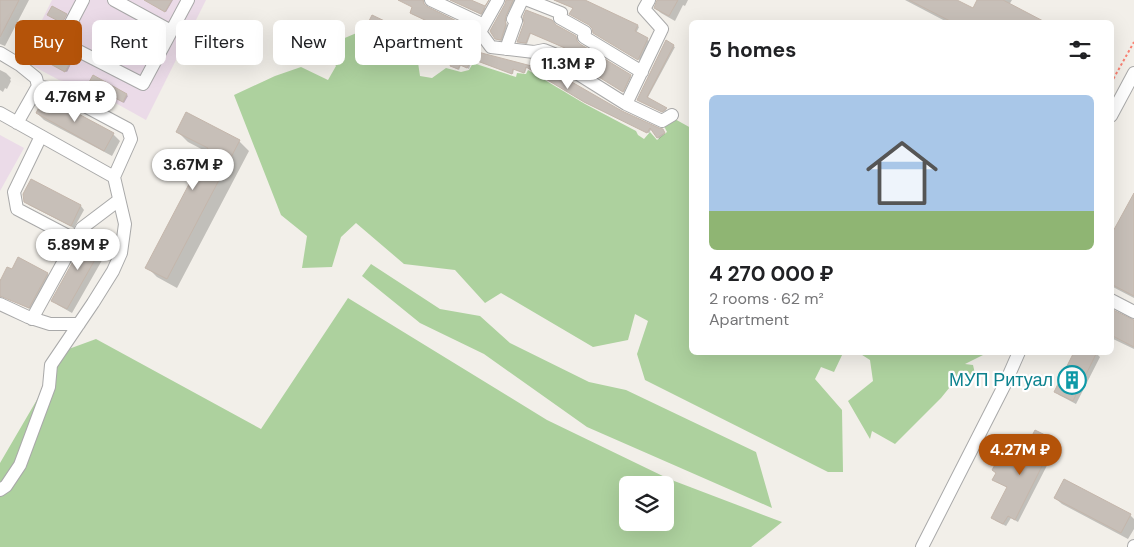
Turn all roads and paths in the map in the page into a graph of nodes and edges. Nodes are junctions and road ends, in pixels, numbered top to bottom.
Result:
1 (83, 0) edge
2 (114, 0) edge
3 (188, 0) edge
4 (431, 0) edge
5 (498, 0) edge
6 (522, 0) edge
7 (528, 0) edge
8 (649, 0) edge
9 (482, 29) junction
10 (171, 31) junction
11 (1134, 42) edge
12 (506, 48) junction
13 (0, 53) edge
14 (642, 72) junction
15 (1134, 73) edge
16 (1114, 78) edge
17 (38, 86) junction
18 (626, 104) junction
19 (1114, 110) edge
20 (0, 113) edge
21 (672, 115) dead end
22 (17, 123) junction
23 (41, 136) junction
24 (114, 177) junction
25 (119, 200) junction
26 (76, 240) junction
27 (1114, 302) edge
28 (0, 304) edge
29 (1134, 312) edge
30 (32, 319) junction
31 (79, 324) junction
32 (1017, 355) edge
33 (0, 490) edge
34 (922, 547) edge

1 - 10 street
2 - 10 street
3 - 10 street
4 - 9 street
5 - 9 street
6 - 12 street
7 - 14 street
8 - 14 street
9 - 12 street
11 - 16 path
12 - 18 street
13 - 17 street
14 - 18 street
15 - 19 street
17 - 22 street
17 - 24 street
18 - 21 street
20 - 22 street
22 - 23 street
23 - 24 street
23 - 26 street
24 - 25 street
25 - 26 street
25 - 31 street
26 - 30 street
27 - 29 street
28 - 30 street
30 - 31 street
31 - 33 street
32 - 34 street

